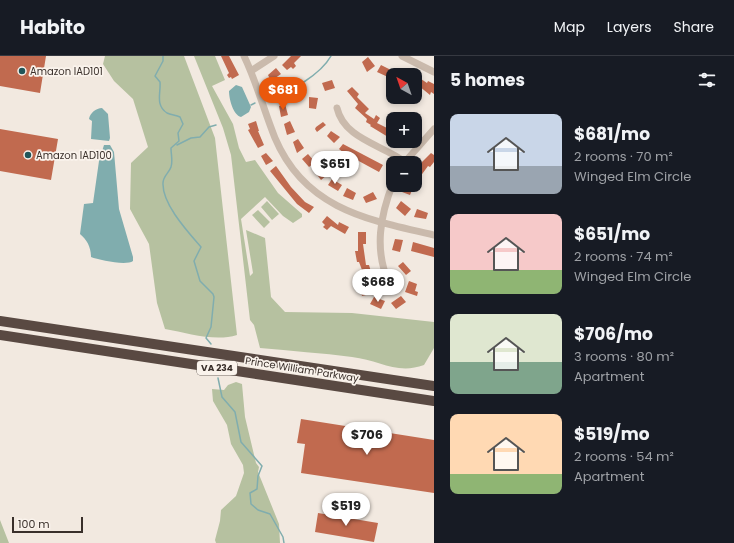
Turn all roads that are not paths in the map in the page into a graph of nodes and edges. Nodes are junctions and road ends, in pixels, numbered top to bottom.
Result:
1 (244, 56) edge
2 (274, 56) edge
3 (402, 56) edge
4 (251, 71) junction
5 (434, 72) edge
6 (337, 108) dead end
7 (434, 129) edge
8 (395, 156) edge
9 (411, 156) edge
10 (391, 192) edge
11 (382, 223) junction
12 (434, 234) edge
13 (389, 282) dead end
14 (0, 321) edge
15 (0, 335) edge
16 (434, 386) edge
17 (434, 401) edge

1 - 4 street
2 - 4 street
3 - 5 street
4 - 11 street
6 - 8 street
7 - 9 street
10 - 11 street
11 - 12 street
11 - 13 street
14 - 16 highway, Prince William Parkway / VA 234
15 - 17 highway, Prince William Parkway / VA 234

